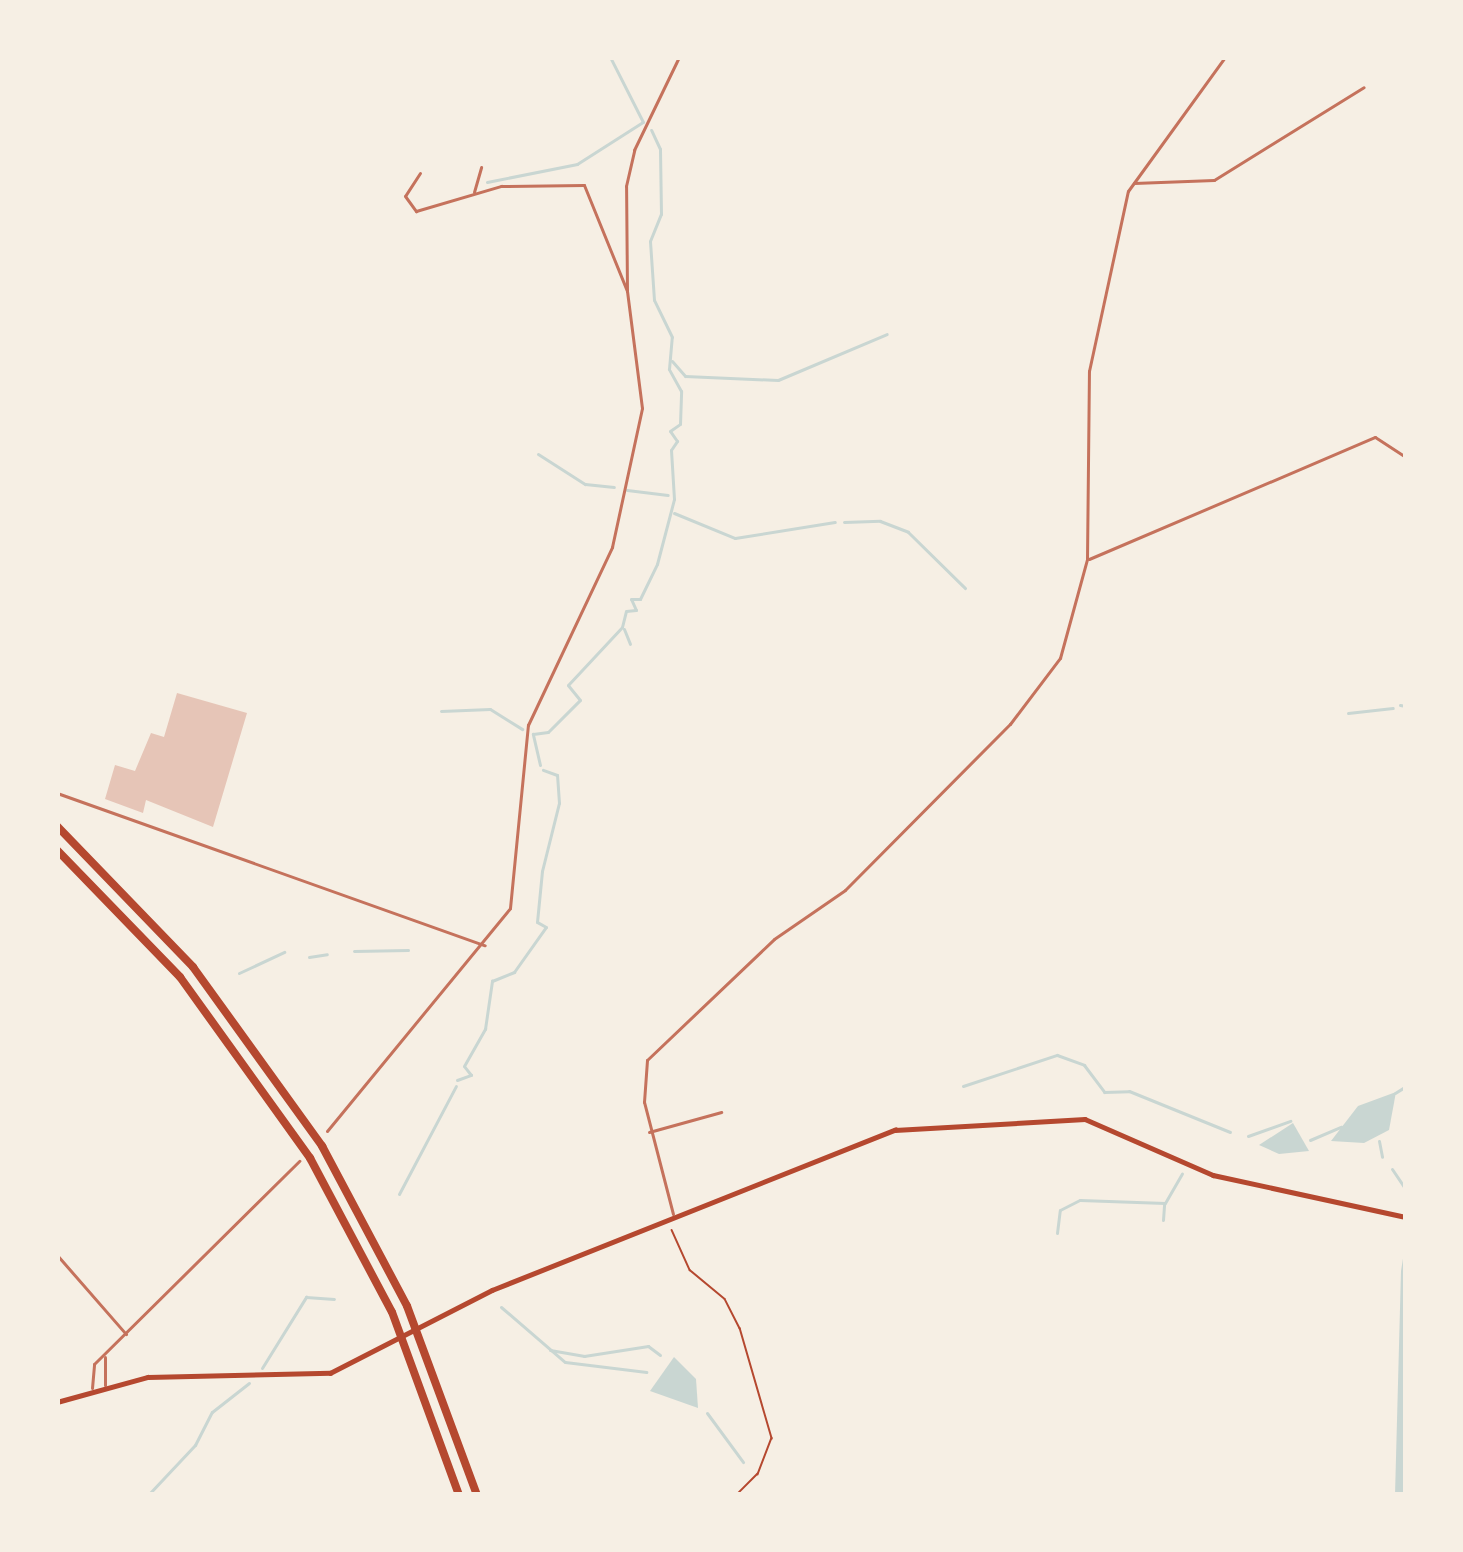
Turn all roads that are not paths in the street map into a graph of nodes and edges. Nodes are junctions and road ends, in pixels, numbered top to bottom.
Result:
1 (679, 57) edge
2 (1225, 57) edge
3 (1364, 87) dead end
4 (482, 167) dead end
5 (420, 172) dead end
6 (1131, 183) junction
7 (474, 194) junction
8 (627, 292) junction
9 (1406, 457) edge
10 (1087, 559) junction
11 (57, 794) edge
12 (57, 826) edge
13 (57, 850) edge
14 (485, 945) junction
15 (721, 1112) dead end
16 (327, 1131) dead end
17 (649, 1132) junction
18 (299, 1161) dead end
19 (671, 1217) junction
20 (1406, 1217) edge
21 (57, 1255) edge
22 (128, 1336) junction
23 (107, 1353) junction
24 (105, 1385) junction
25 (92, 1388) junction
26 (57, 1402) edge
27 (459, 1495) edge
28 (477, 1495) edge

1 - 8 street
2 - 6 street
3 - 6 street
4 - 7 street
5 - 7 street
6 - 10 street
7 - 8 street
8 - 14 street
9 - 10 street
10 - 17 street
11 - 14 street
12 - 28 highway
13 - 27 highway
14 - 16 street
15 - 17 street
17 - 19 street
18 - 22 street
19 - 20 main road
19 - 24 main road
21 - 22 street
22 - 23 street
23 - 24 street
23 - 25 street
24 - 25 main road
25 - 26 main road

